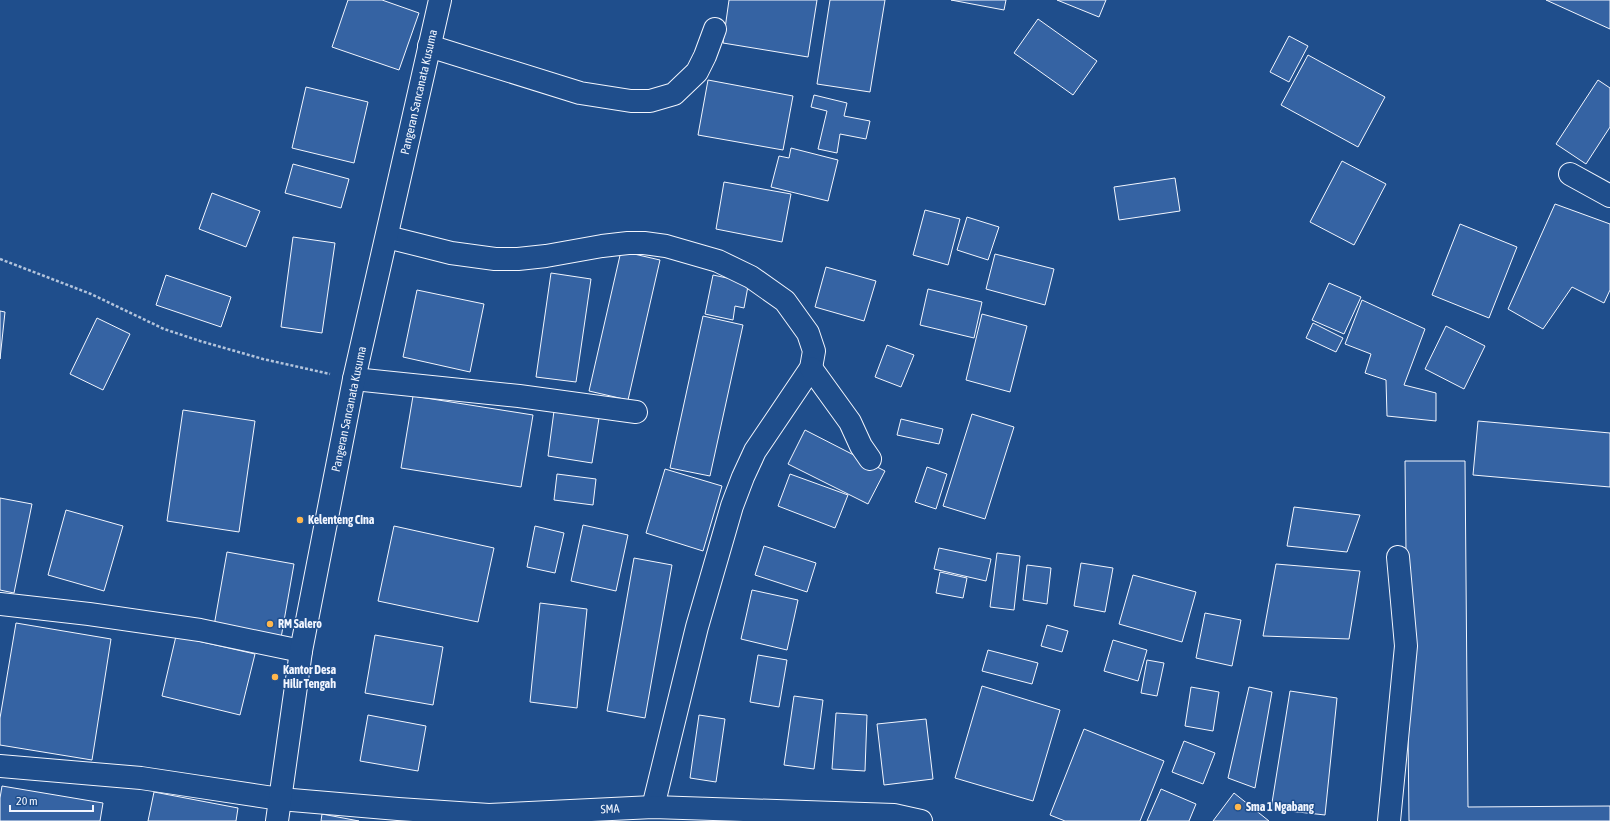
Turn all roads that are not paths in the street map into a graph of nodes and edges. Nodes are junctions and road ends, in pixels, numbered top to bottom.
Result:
1 (440, 0) edge
2 (715, 29) dead end
3 (429, 46) junction
4 (1570, 174) dead end
5 (1610, 196) edge
6 (387, 237) junction
7 (811, 368) junction
8 (354, 379) junction
9 (636, 412) dead end
10 (870, 459) dead end
11 (1398, 556) dead end
12 (0, 604) edge
13 (301, 651) junction
14 (0, 766) edge
15 (280, 799) junction
16 (653, 807) junction
17 (277, 821) edge
18 (921, 821) edge
19 (1389, 821) edge

1 - 3 street, Pangeran Sancanata Kusuma
2 - 3 street
3 - 6 street, Pangeran Sancanata Kusuma
4 - 5 street
6 - 7 street
6 - 8 street, Pangeran Sancanata Kusuma
7 - 10 street
7 - 16 street
8 - 9 street
8 - 13 street, Pangeran Sancanata Kusuma
11 - 19 street
12 - 13 street
13 - 15 street, Pangeran Sancanata Kusuma
14 - 15 street, SMA
15 - 16 street, SMA
15 - 17 street, Pangeran Sancanata Kusuma
16 - 18 street, SMA

